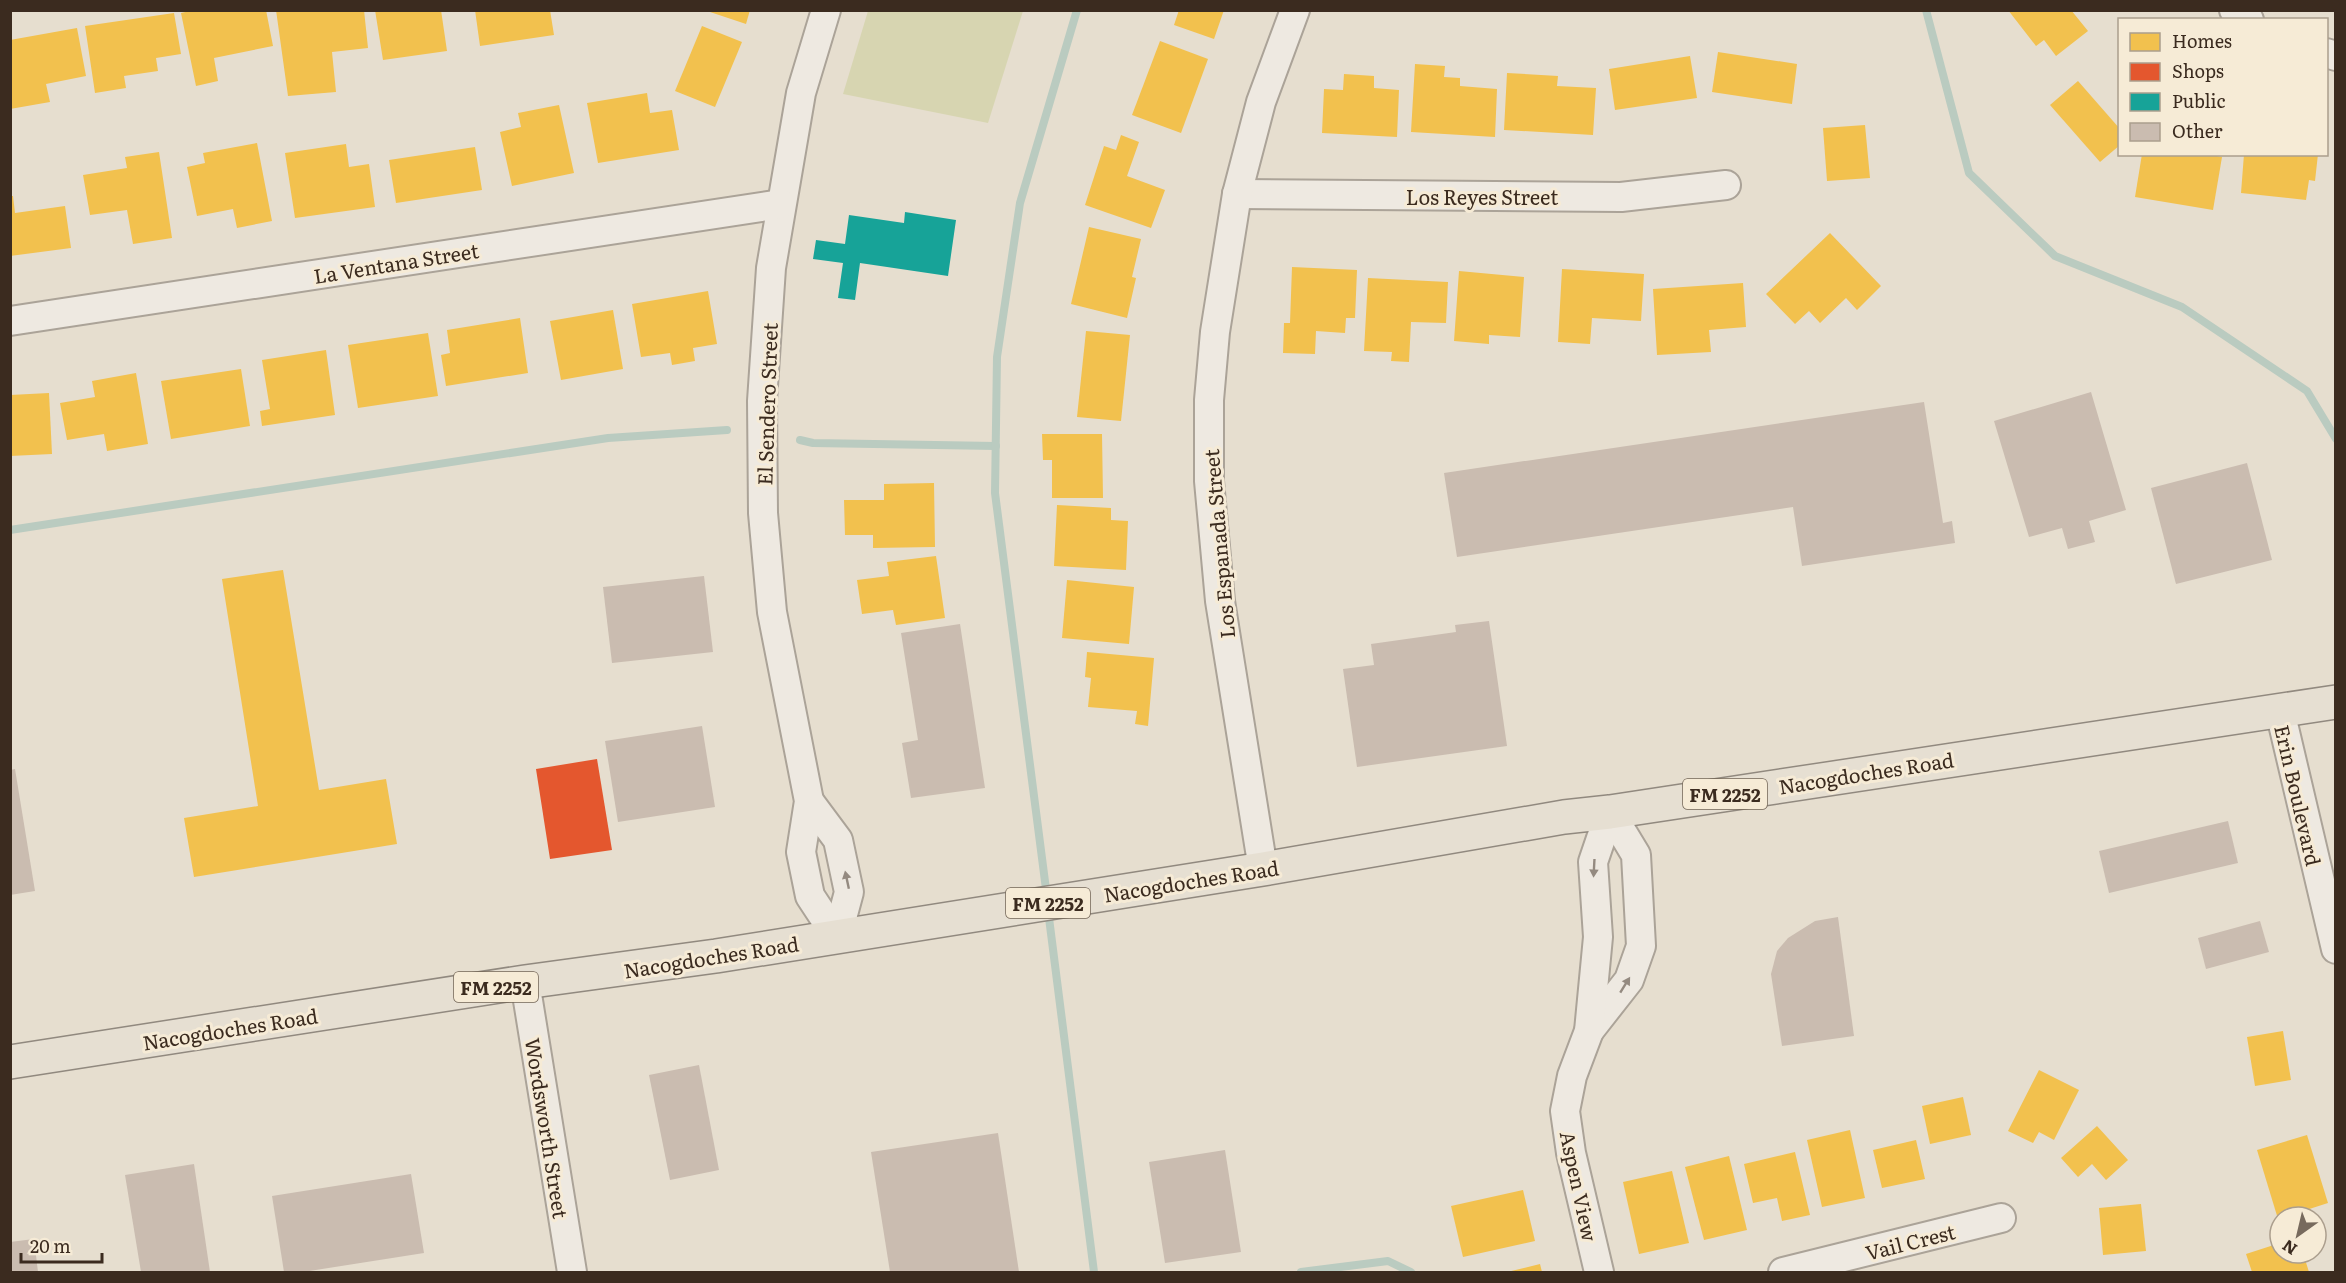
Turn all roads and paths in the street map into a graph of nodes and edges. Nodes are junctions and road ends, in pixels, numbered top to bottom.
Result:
1 (826, 10) edge
2 (1295, 10) edge
3 (1726, 185) dead end
4 (1237, 194) junction
5 (781, 204) junction
6 (10, 321) edge
7 (2336, 702) edge
8 (2280, 711) junction
9 (809, 801) junction
10 (1610, 812) junction
11 (1263, 869) junction
12 (837, 937) junction
13 (2336, 949) edge
14 (525, 982) junction
15 (1589, 1031) junction
16 (10, 1062) edge
17 (2001, 1218) dead end
18 (572, 1272) edge
19 (1599, 1272) edge
20 (1783, 1272) edge

1 - 5 street, El Sendero Street
2 - 4 street, Los Espanada Street
3 - 4 street, Los Reyes Street
4 - 11 street, Los Espanada Street
5 - 6 street, La Ventana Street
5 - 9 street, El Sendero Street
7 - 8 main road, Nacogdoches Road / FM 2252
8 - 10 main road, Nacogdoches Road / FM 2252
8 - 13 street, Erin Boulevard
9 - 12 street, El Sendero Street
12 -> 9 street, El Sendero Street
10 - 11 main road, Nacogdoches Road / FM 2252
10 -> 15 street, Aspen View
15 -> 10 street, Aspen View
11 - 12 main road, Nacogdoches Road / FM 2252
12 - 14 main road, Nacogdoches Road / FM 2252
14 - 16 main road, Nacogdoches Road / FM 2252
14 - 18 street, Wordsworth Street
15 - 19 street, Aspen View
17 - 20 street, Vail Crest

